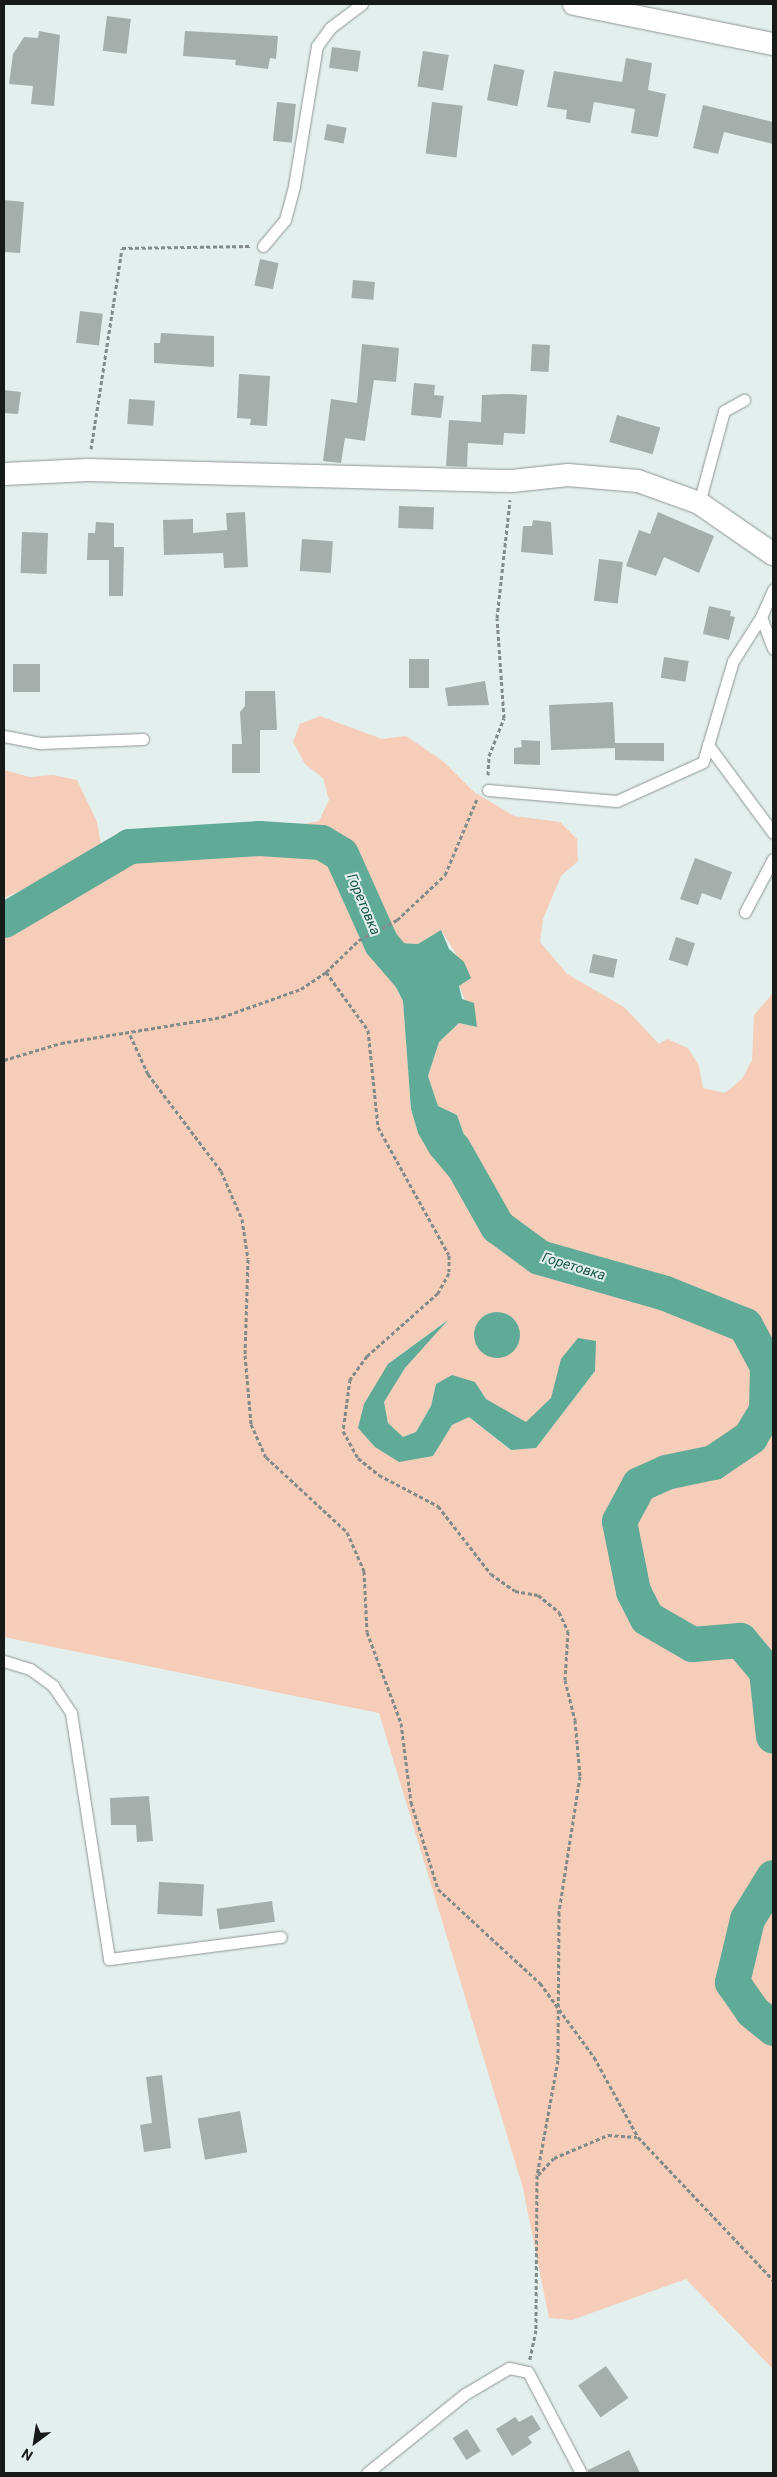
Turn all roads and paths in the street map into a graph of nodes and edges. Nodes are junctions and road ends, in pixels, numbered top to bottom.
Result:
1 (362, 4) edge
2 (582, 4) edge
3 (773, 44) edge
4 (263, 246) joint
5 (744, 400) dead end
6 (88, 470) junction
7 (4, 474) edge
8 (512, 481) junction
9 (699, 503) junction
10 (773, 554) edge
11 (773, 590) edge
12 (761, 617) junction
13 (773, 649) edge
14 (4, 736) edge
15 (143, 739) dead end
16 (708, 745) junction
17 (488, 790) junction
18 (773, 833) edge
19 (773, 859) edge
20 (745, 912) dead end
21 (326, 972) junction
22 (130, 1034) junction
23 (4, 1060) edge
24 (4, 1661) edge
25 (281, 1937) dead end
26 (557, 2007) junction
27 (638, 2136) junction
28 (537, 2175) junction
29 (773, 2280) edge
30 (528, 2372) junction
31 (367, 2473) edge
32 (582, 2473) edge

1 - 4 lane
2 - 3 street
4 - 6 path
5 - 9 lane
6 - 7 street
6 - 8 street
8 - 9 street
8 - 17 path
9 - 10 street
11 - 12 lane
12 - 13 lane
12 - 16 lane
14 - 15 lane
16 - 17 lane
16 - 18 lane
17 - 21 path
19 - 20 lane
21 - 22 path
21 - 26 path
22 - 23 path
22 - 26 path
24 - 25 lane
26 - 27 path
26 - 28 path
27 - 28 path
27 - 29 path
28 - 30 path
30 - 31 lane
30 - 32 lane

